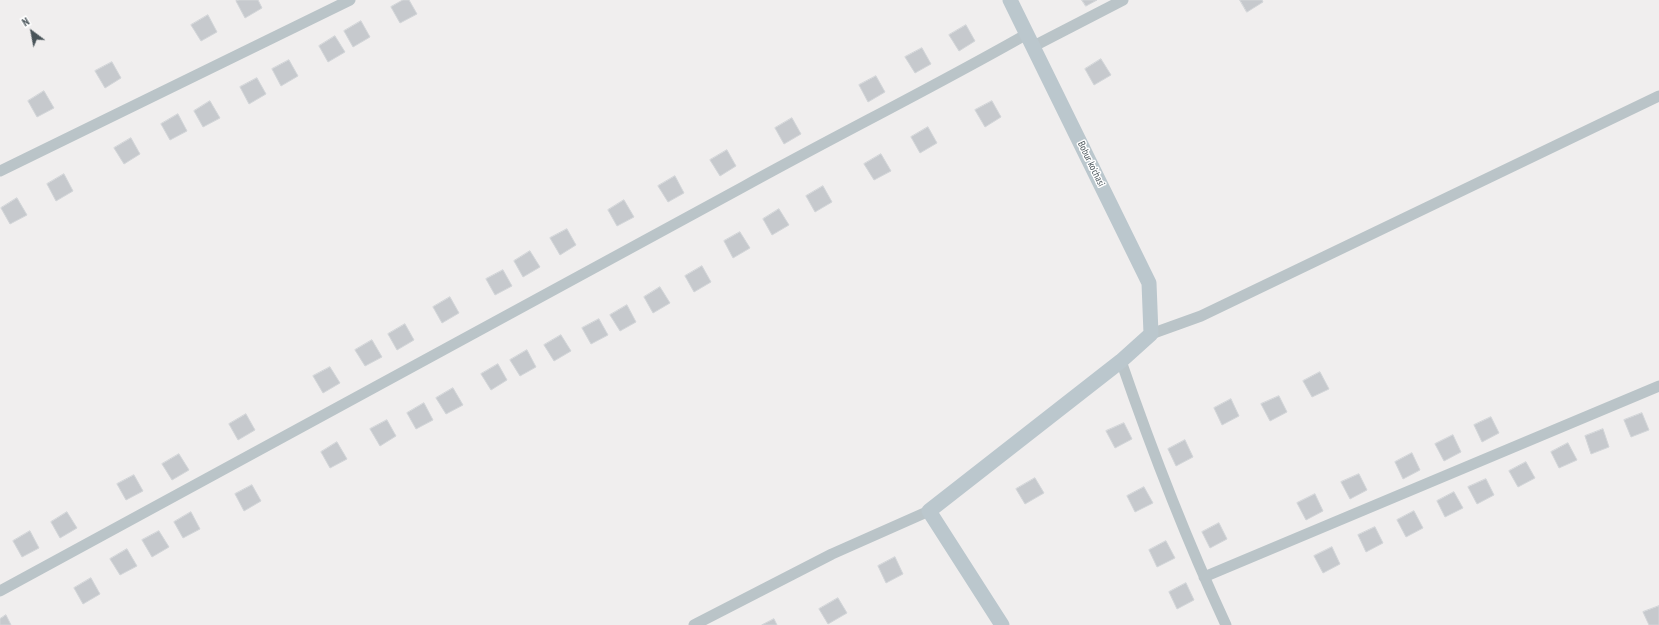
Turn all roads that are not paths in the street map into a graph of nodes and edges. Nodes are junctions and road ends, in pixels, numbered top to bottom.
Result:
1 (350, 0) edge
2 (1010, 0) edge
3 (1123, 0) edge
4 (1031, 40) junction
5 (1659, 96) edge
6 (0, 171) edge
7 (1151, 334) junction
8 (1121, 361) junction
9 (1659, 386) edge
10 (929, 511) junction
11 (1204, 577) junction
12 (0, 591) edge
13 (694, 625) edge
14 (1002, 625) edge
15 (1226, 625) edge

1 - 6 street
2 - 4 street, Bobur ko'chasi
3 - 4 street
4 - 7 street, Bobur ko'chasi
4 - 12 street
5 - 7 street
7 - 8 street
8 - 10 street
8 - 11 street
9 - 11 street
10 - 13 street
10 - 14 street
11 - 15 street

